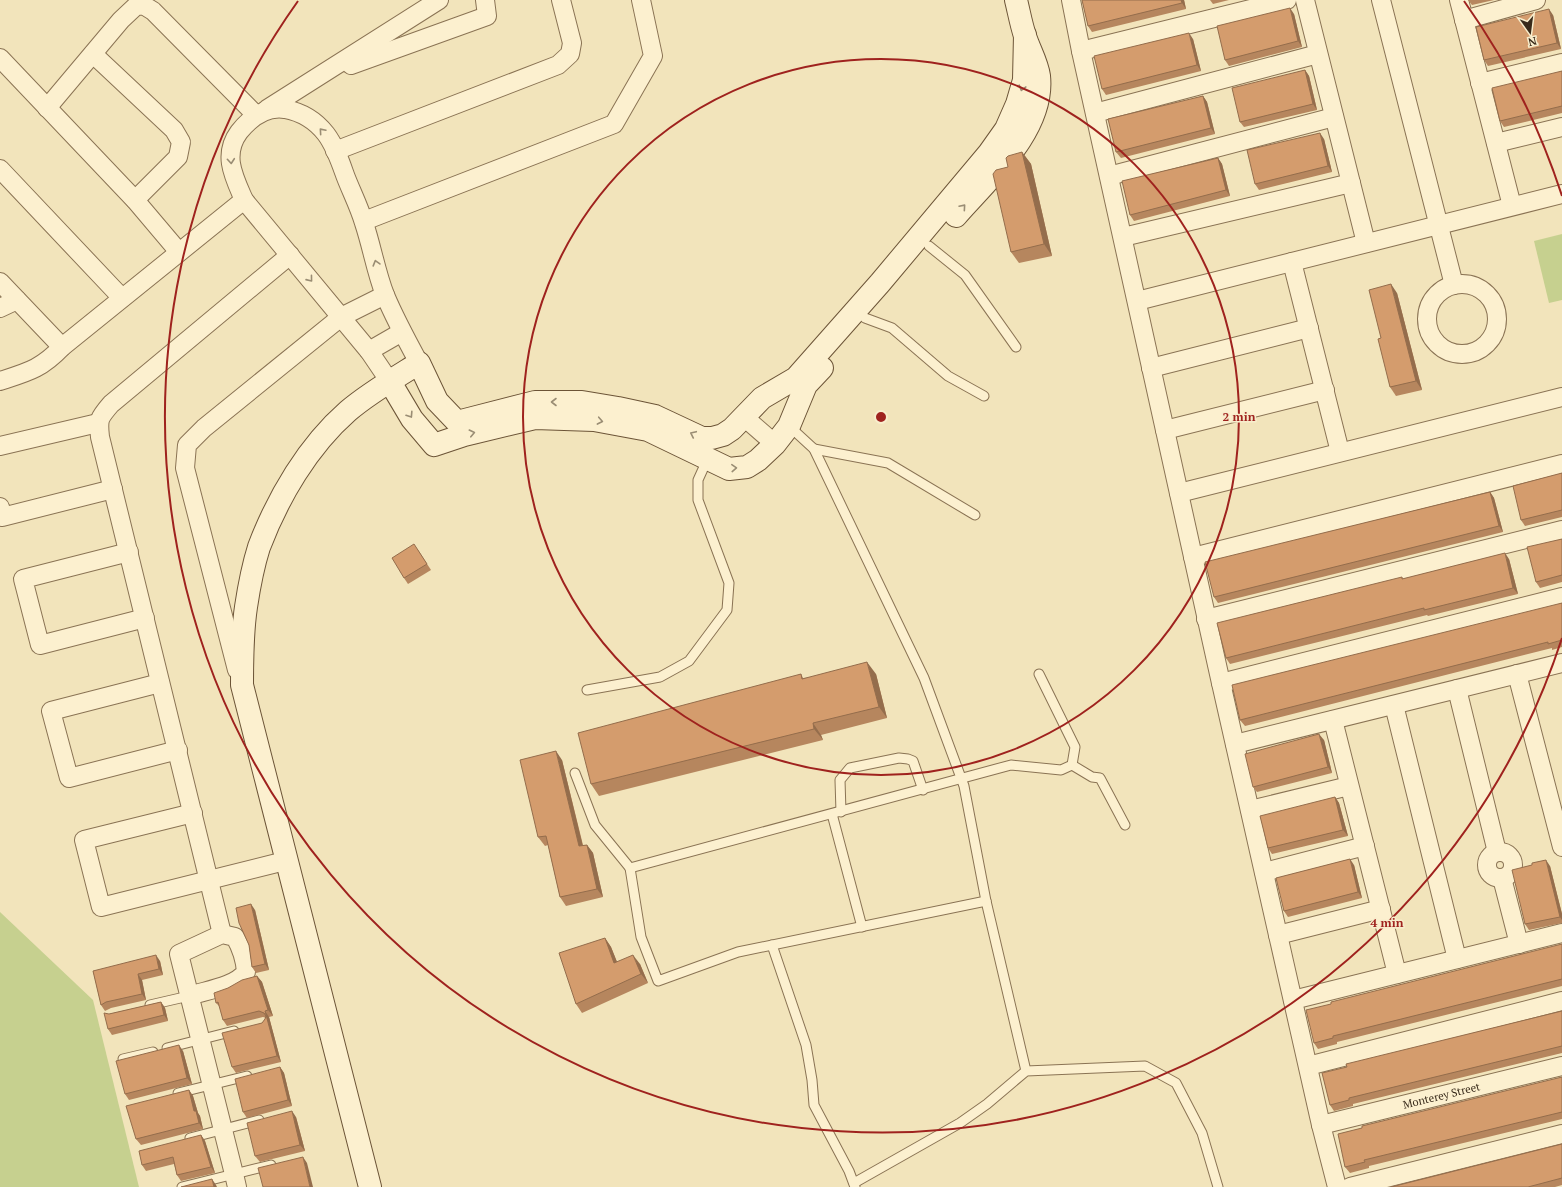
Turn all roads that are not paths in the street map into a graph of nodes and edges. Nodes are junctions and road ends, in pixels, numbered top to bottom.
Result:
1 (439, 0) edge
2 (485, 0) edge
3 (561, 0) edge
4 (641, 0) edge
5 (1016, 0) edge
6 (1072, 0) edge
7 (1287, 0) edge
8 (1305, 0) edge
9 (1382, 0) edge
10 (1459, 0) edge
11 (1536, 0) edge
12 (1464, 20) junction
13 (1081, 51) junction
14 (93, 54) junction
15 (1318, 54) junction
16 (0, 58) edge
17 (1562, 63) edge
18 (320, 76) junction
19 (1480, 83) junction
20 (47, 108) junction
21 (261, 112) junction
22 (1095, 113) junction
23 (1334, 117) junction
24 (1562, 127) edge
25 (1496, 143) junction
26 (335, 151) junction
27 (0, 169) edge
28 (1109, 176) junction
29 (1351, 183) junction
30 (1562, 194) edge
31 (135, 200) junction
32 (244, 200) junction
33 (1512, 206) junction
34 (364, 221) junction
35 (1438, 225) junction
36 (1123, 237) junction
37 (924, 242) junction
38 (1366, 243) junction
39 (179, 252) junction
40 (290, 255) junction
41 (1292, 262) junction
42 (0, 282) edge
43 (1454, 285) dead end
44 (385, 295) junction
45 (122, 298) junction
46 (17, 300) junction
47 (1137, 301) junction
48 (0, 308) edge
49 (341, 317) junction
50 (865, 318) junction
51 (1309, 328) junction
52 (402, 332) junction
53 (62, 347) junction
54 (1016, 347) dead end
55 (369, 351) junction
56 (419, 363) junction
57 (1151, 368) junction
58 (0, 381) edge
59 (390, 382) junction
60 (775, 390) junction
61 (1325, 390) junction
62 (984, 396) dead end
63 (1562, 397) edge
64 (798, 406) junction
65 (744, 417) junction
66 (98, 423) junction
67 (789, 426) junction
68 (1165, 430) junction
69 (775, 444) junction
70 (0, 446) edge
71 (714, 448) junction
72 (814, 449) junction
73 (1340, 452) junction
74 (1562, 464) edge
75 (113, 489) junction
76 (1179, 493) junction
77 (0, 507) edge
78 (975, 515) dead end
79 (1562, 530) edge
80 (129, 552) junction
81 (1193, 557) junction
82 (1562, 597) edge
83 (144, 618) junction
84 (1206, 618) junction
85 (1562, 663) edge
86 (1039, 674) dead end
87 (1517, 674) junction
88 (160, 683) junction
89 (1221, 683) junction
90 (242, 686) junction
91 (1457, 689) junction
92 (587, 690) dead end
93 (1394, 705) junction
94 (1332, 720) junction
95 (1235, 744) junction
96 (178, 750) junction
97 (1072, 765) junction
98 (575, 772) dead end
99 (962, 780) junction
100 (1349, 786) junction
101 (923, 790) junction
102 (1250, 810) junction
103 (193, 813) junction
104 (837, 813) junction
105 (1125, 825) dead end
106 (1364, 846) junction
107 (1562, 847) edge
108 (285, 861) junction
109 (630, 868) junction
110 (1264, 872) junction
111 (209, 880) junction
112 (986, 901) junction
113 (1380, 910) junction
114 (862, 927) junction
115 (1562, 933) edge
116 (222, 934) junction
117 (1278, 935) junction
118 (1519, 944) junction
119 (772, 945) junction
120 (1457, 959) junction
121 (1397, 974) junction
122 (190, 996) junction
123 (1293, 1000) junction
124 (1562, 1001) edge
125 (143, 1007) edge
126 (243, 1029) edge
127 (201, 1040) junction
128 (123, 1059) edge
129 (1308, 1066) junction
130 (1562, 1066) edge
131 (1026, 1071) junction
132 (258, 1073) edge
133 (212, 1084) junction
134 (168, 1096) edge
135 (265, 1119) edge
136 (1321, 1125) junction
137 (223, 1130) junction
138 (1562, 1134) edge
139 (178, 1141) edge
140 (277, 1164) edge
141 (236, 1181) edge
142 (854, 1185) edge
143 (182, 1187) edge
144 (370, 1187) edge
145 (1218, 1187) edge
146 (1337, 1187) edge
147 (1350, 1187) edge

1 - 18 street
2 - 18 street
3 - 26 street
4 - 34 street
5 - 37 street
6 - 13 street
7 - 13 street
8 - 15 street
9 - 35 street
10 - 12 street
11 - 12 street
12 - 19 street
13 - 22 street
14 - 20 street
14 - 21 street
14 - 31 street
15 - 22 street
15 - 23 street
16 - 20 street
17 - 19 street
18 - 21 street
19 - 25 street
20 - 31 street
26 -> 21 street
21 -> 32 street
22 - 28 street
23 - 28 street
23 - 29 street
24 - 25 street
25 - 33 street
26 - 34 street
27 - 45 street
28 - 36 street
29 - 36 street
29 - 38 street
30 - 33 street
31 - 39 street
32 - 39 street
32 - 40 street
33 - 35 street
44 -> 34 street
35 - 38 street
35 - 43 street
36 - 47 street
37 - 50 street
37 - 54 lane
37 - 60 street
38 - 41 street
39 - 45 street
40 -> 49 street
40 - 66 street
41 - 47 street
41 - 51 street
42 - 46 street
44 - 49 street
44 - 52 street
45 - 53 street
46 - 48 street
46 - 53 street
47 - 57 street
49 - 55 street
49 - 90 street
50 - 62 lane
50 - 64 street
51 - 57 street
51 - 61 street
52 - 55 street
52 - 56 street
53 - 58 street
55 - 59 street
56 - 59 street
71 -> 56 street
57 - 68 street
59 -> 71 street
59 - 90 street
60 - 64 street
60 - 65 street
61 - 68 street
61 - 73 street
63 - 73 street
64 - 67 street
65 - 69 street
65 - 71 street
66 - 70 street
66 - 75 street
67 - 69 street
67 - 72 lane
68 - 76 street
71 -> 69 street
71 - 92 lane
72 - 78 lane
72 - 99 lane
73 - 76 street
74 - 81 street
75 - 77 street
75 - 80 street
76 - 81 street
79 - 84 street
80 - 83 street
80 - 83 street
81 - 84 street
82 - 89 street
83 - 88 street
84 - 89 street
85 - 87 street
86 - 97 lane
87 - 91 street
87 - 107 street
88 - 96 street
88 - 96 street
89 - 95 street
90 - 108 street
91 - 93 street
91 - 118 street
93 - 94 street
93 - 120 street
94 - 95 street
94 - 100 street
95 - 102 street
96 - 103 street
97 - 99 lane
97 - 105 lane
98 - 109 lane
99 - 101 lane
99 - 112 lane
100 - 102 street
100 - 106 street
101 - 104 lane
101 - 104 lane
102 - 110 street
103 - 111 street
103 - 111 street
104 - 109 lane
104 - 114 lane
106 - 110 street
106 - 113 street
108 - 111 street
108 - 144 street
109 - 119 lane
110 - 117 street
111 - 116 street
112 - 114 lane
112 - 131 lane
113 - 117 street
113 - 121 street
114 - 119 lane
115 - 118 street
116 - 122 street
116 - 122 street
117 - 123 street
118 - 120 street
119 - 142 lane
120 - 121 street
121 - 123 street
122 - 125 lane
122 - 127 street
123 - 129 street
124 - 129 street
126 - 127 lane
127 - 128 lane
127 - 133 street
129 - 136 street
130 - 136 street, Monterey Street
131 - 142 lane
131 - 145 lane
132 - 133 lane
133 - 134 lane
133 - 137 street
135 - 137 lane
136 - 146 street
137 - 139 lane
137 - 141 street
138 - 147 street
140 - 141 lane
141 - 143 lane

